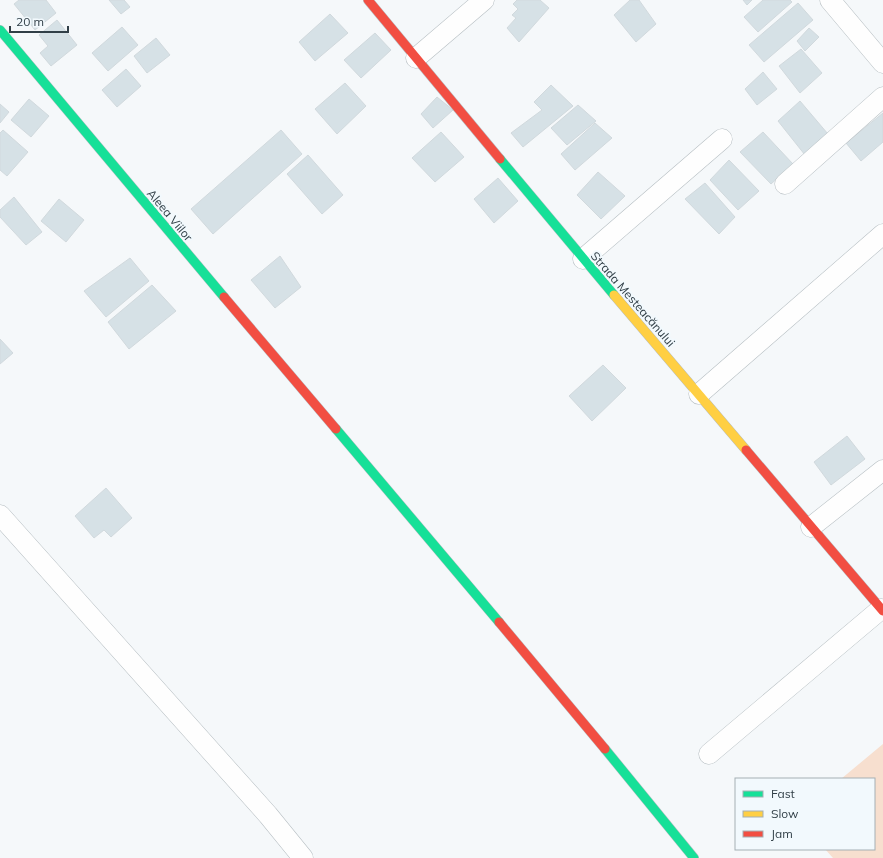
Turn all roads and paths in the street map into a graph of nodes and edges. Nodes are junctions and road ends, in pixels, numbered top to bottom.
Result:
1 (368, 0) edge
2 (484, 0) edge
3 (830, 0) edge
4 (0, 30) edge
5 (416, 58) junction
6 (883, 63) edge
7 (883, 97) edge
8 (722, 139) dead end
9 (785, 184) dead end
10 (883, 234) edge
11 (583, 259) junction
12 (699, 394) junction
13 (883, 470) edge
14 (0, 515) edge
15 (812, 527) junction
16 (882, 610) edge
17 (709, 754) dead end
18 (303, 858) edge
19 (694, 858) edge

1 - 5 street, Strada Mesteacănului
2 - 5 street
3 - 6 street
4 - 19 street, Aleea Viilor
5 - 11 street, Strada Mesteacănului
7 - 9 street
8 - 11 street
10 - 12 street
11 - 12 street, Strada Mesteacănului
12 - 15 street, Strada Mesteacănului
13 - 15 street
14 - 18 street
15 - 16 street, Strada Mesteacănului
16 - 17 street

